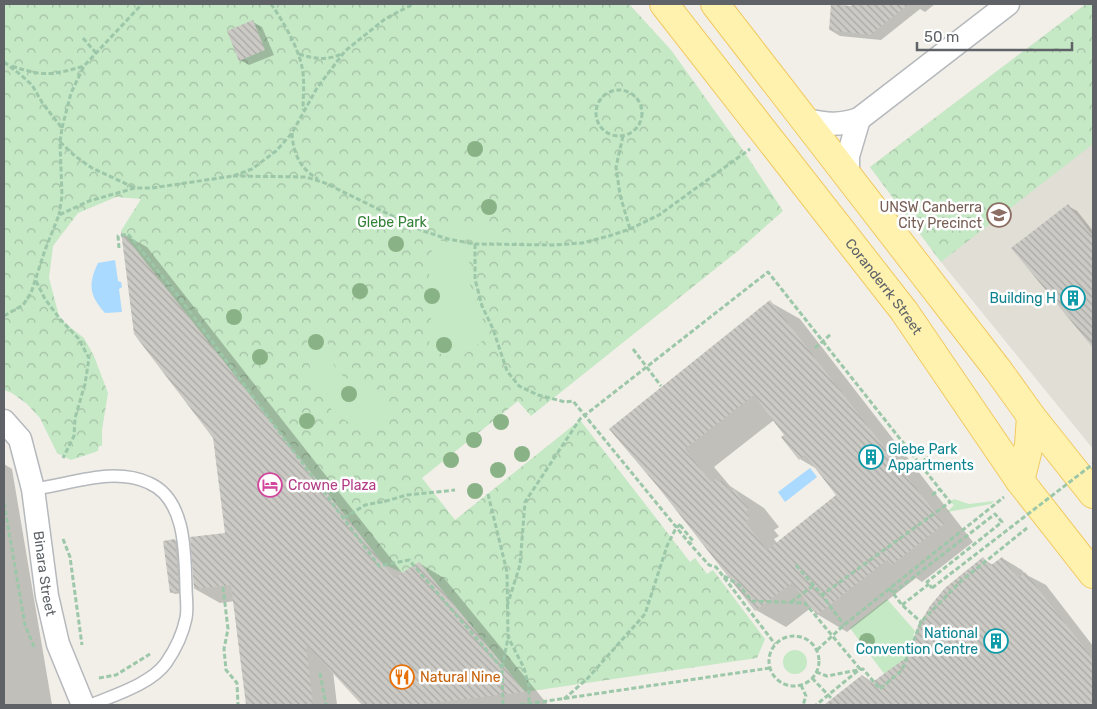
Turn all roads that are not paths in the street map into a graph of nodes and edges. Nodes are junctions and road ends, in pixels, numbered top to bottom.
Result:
1 (664, 4) edge
2 (715, 4) edge
3 (1008, 4) edge
4 (859, 119) junction
5 (806, 120) junction
6 (848, 177) junction
7 (934, 287) junction
8 (904, 311) junction
9 (1031, 416) junction
10 (4, 421) edge
11 (33, 488) junction
12 (1013, 489) junction
13 (1093, 494) edge
14 (1093, 574) edge
15 (84, 705) edge
16 (91, 705) edge

1 - 8 main road, Coranderrk Street
2 - 5 main road
3 - 4 street
4 - 5 street
4 - 6 street
5 - 6 main road
6 - 7 main road
7 - 8 main road
7 - 9 main road
8 - 12 main road, Coranderrk Street
9 - 12 main road
9 - 13 main road
10 - 11 street, Binara Street
11 - 15 street, Binara Street
11 - 16 lane
12 - 14 main road, Coranderrk Street

